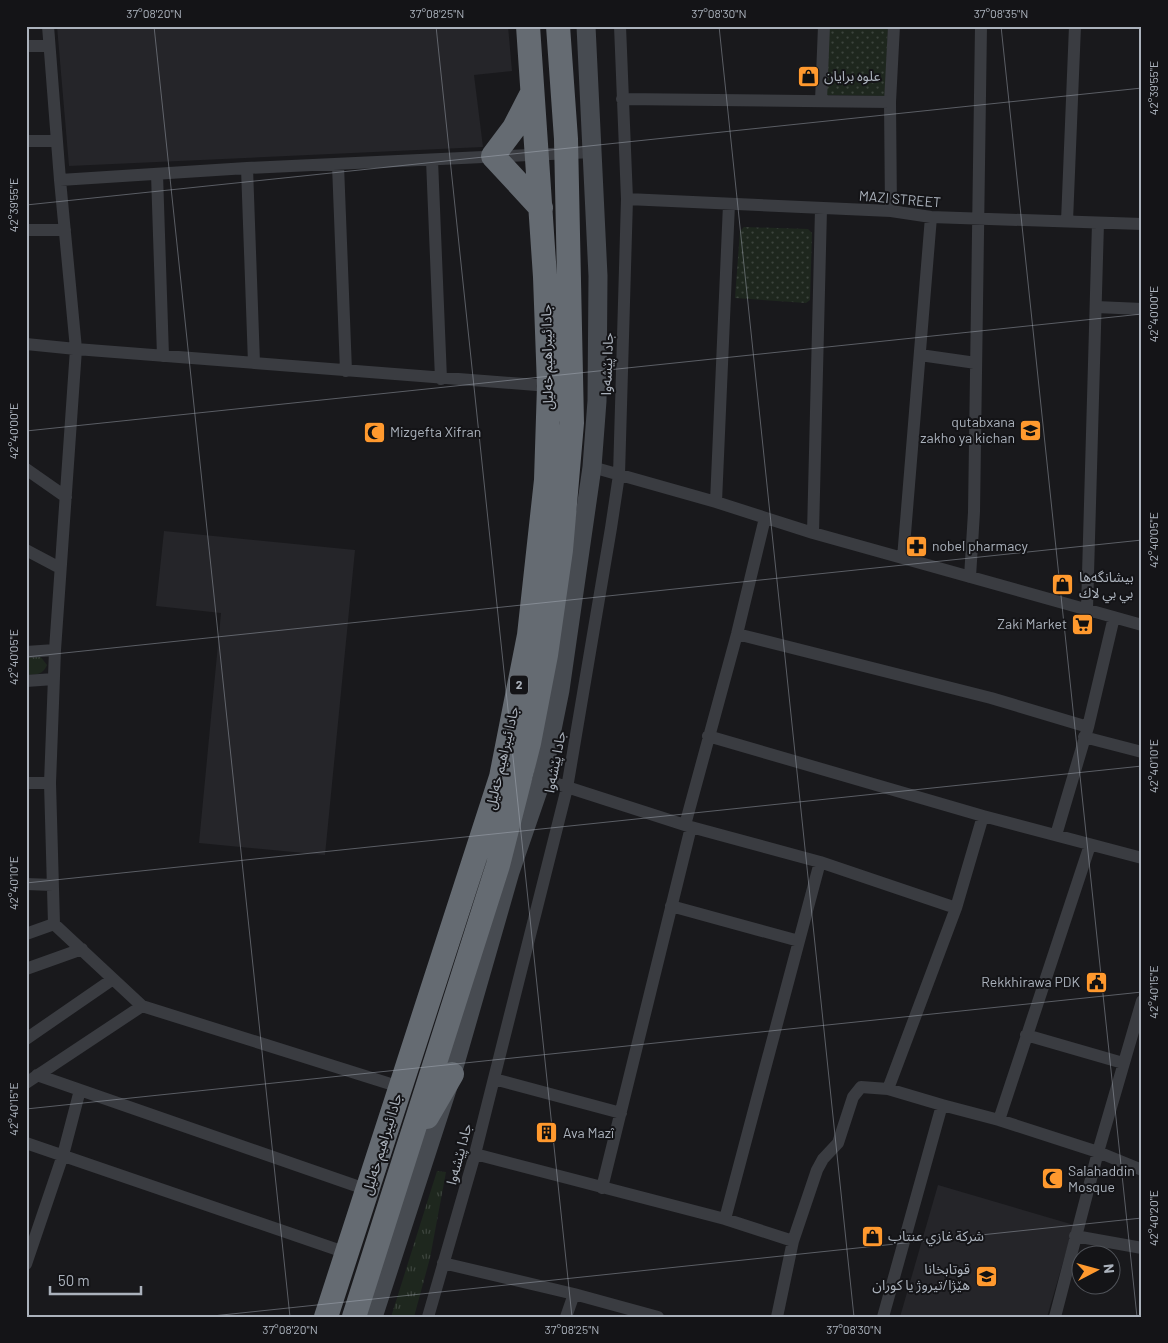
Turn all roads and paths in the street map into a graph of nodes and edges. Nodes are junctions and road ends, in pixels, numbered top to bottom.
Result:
1 (48, 26) edge
2 (528, 26) edge
3 (558, 26) edge
4 (586, 26) edge
5 (620, 26) edge
6 (824, 26) edge
7 (894, 26) edge
8 (981, 26) edge
9 (1075, 26) edge
10 (26, 46) edge
11 (49, 46) junction
12 (533, 91) junction
13 (622, 99) junction
14 (821, 101) junction
15 (890, 102) junction
16 (26, 141) edge
17 (57, 141) junction
18 (593, 152) junction
19 (566, 153) junction
20 (537, 155) junction
21 (493, 156) junction
22 (432, 160) junction
23 (338, 165) junction
24 (247, 168) junction
25 (157, 174) junction
26 (60, 180) junction
27 (627, 199) junction
28 (728, 204) junction
29 (540, 208) junction
30 (821, 209) junction
31 (891, 210) junction
32 (931, 217) junction
33 (979, 219) junction
34 (1067, 221) junction
35 (1098, 223) junction
36 (1142, 224) edge
37 (26, 230) edge
38 (65, 230) junction
39 (1096, 307) junction
40 (1142, 309) edge
41 (26, 344) edge
42 (76, 349) junction
43 (920, 355) junction
44 (162, 356) junction
45 (976, 363) junction
46 (254, 364) junction
47 (346, 371) junction
48 (441, 379) junction
49 (549, 386) junction
50 (592, 467) junction
51 (26, 469) edge
52 (619, 475) junction
53 (66, 497) junction
54 (716, 502) junction
55 (765, 518) junction
56 (813, 533) junction
57 (26, 550) edge
58 (903, 558) junction
59 (60, 568) junction
60 (970, 577) junction
61 (1096, 613) junction
62 (1114, 618) junction
63 (1142, 625) edge
64 (737, 634) junction
65 (54, 650) junction
66 (26, 652) edge
67 (54, 679) junction
68 (26, 681) edge
69 (1086, 732) junction
70 (708, 736) junction
71 (1142, 752) edge
72 (542, 779) junction
73 (26, 783) edge
74 (50, 783) junction
75 (567, 788) junction
76 (983, 816) junction
77 (688, 826) junction
78 (1056, 834) junction
79 (1090, 845) junction
80 (1142, 858) edge
81 (820, 862) junction
82 (26, 884) edge
83 (53, 885) junction
84 (671, 906) junction
85 (956, 908) junction
86 (54, 924) junction
87 (26, 934) edge
88 (799, 941) junction
89 (82, 949) junction
90 (26, 969) edge
91 (113, 978) junction
92 (1142, 1002) edge
93 (142, 1006) junction
94 (1026, 1035) junction
95 (26, 1039) edge
96 (1123, 1063) junction
97 (452, 1074) junction
98 (32, 1079) edge
99 (494, 1079) junction
100 (400, 1087) junction
101 (888, 1089) junction
102 (80, 1090) junction
103 (942, 1105) junction
104 (621, 1112) junction
105 (999, 1120) junction
106 (26, 1143) edge
107 (1098, 1152) junction
108 (475, 1154) junction
109 (63, 1155) junction
110 (403, 1163) junction
111 (1142, 1170) edge
112 (602, 1188) junction
113 (368, 1190) junction
114 (725, 1218) junction
115 (1075, 1236) junction
116 (794, 1241) junction
117 (1142, 1248) edge
118 (347, 1253) junction
119 (443, 1263) junction
120 (26, 1264) edge
121 (574, 1294) junction
122 (326, 1317) edge
123 (354, 1317) edge
124 (373, 1317) edge
125 (428, 1317) edge
126 (566, 1317) edge
127 (658, 1317) edge
128 (777, 1317) edge
129 (883, 1317) edge
130 (1055, 1317) edge

1 - 11 street
2 - 12 highway, جادا ئیبراهیم خەلیل / 2
3 - 19 highway, جادا ئیبراهیم خەلیل / 2
4 - 18 main road
5 - 13 street, جادا پێشەوا
6 - 14 street
7 - 15 street
8 - 33 street
9 - 34 street
10 - 11 street
11 - 17 street
12 - 20 highway, جادا ئیبراهیم خەلیل / 2
12 - 21 highway
13 - 14 street
13 - 27 street, جادا پێشەوا
14 - 15 street
15 - 31 street
16 - 17 street
17 - 26 street
18 - 19 street
18 - 50 main road
19 - 20 street
19 - 110 highway, جادا ئیبراهیم خەلیل / 2
20 - 21 street
20 - 29 highway, جادا ئیبراهیم خەلیل / 2
21 - 22 street
21 - 29 highway
22 - 23 street
22 - 48 street
23 - 24 street
23 - 47 street
24 - 25 street
24 - 46 street
25 - 26 street
25 - 44 street
26 - 38 street
27 - 28 street, MAZI STREET
27 - 52 street, جادا پێشەوا
28 - 30 street, MAZI STREET
28 - 54 street
29 - 49 highway, جادا ئیبراهیم خەلیل / 2
30 - 31 street, MAZI STREET
30 - 56 street
31 - 32 street, MAZI STREET
32 - 33 street, MAZI STREET
32 - 43 street
33 - 34 street, MAZI STREET
33 - 45 street
34 - 35 street, MAZI STREET
35 - 36 street, MAZI STREET
35 - 39 street
37 - 38 street
38 - 42 street
39 - 40 street
39 - 61 street
41 - 42 street
42 - 44 street
42 - 53 street
43 - 45 street
43 - 58 street
44 - 46 street
45 - 60 street
46 - 47 street
47 - 48 street
48 - 49 street
49 - 100 highway, جادا ئیبراهیم خەلیل / 2
50 - 52 street
50 - 72 main road
51 - 53 street
52 - 54 street
52 - 75 street, جادا پێشەوا
53 - 59 street
54 - 55 street
55 - 56 street
55 - 64 street
56 - 58 street
57 - 59 street
58 - 60 street
59 - 65 street
60 - 61 street
61 - 62 street
62 - 63 street
62 - 69 street
64 - 69 street
64 - 70 street
65 - 66 street
65 - 67 street
67 - 68 street
67 - 74 street
69 - 71 street
69 - 78 street
70 - 76 street
70 - 77 street
72 - 75 street
72 - 97 main road
73 - 74 street
74 - 83 street
75 - 77 street
75 - 99 street, جادا پێشەوا
76 - 78 street
76 - 85 street
77 - 81 street
77 - 84 street
78 - 79 street
79 - 80 street
79 - 94 street
81 - 85 street
81 - 88 street
82 - 83 street
83 - 86 street
84 - 88 street
84 - 104 street
85 - 101 street
86 - 87 street
86 - 89 street
88 - 114 street
89 - 90 street
89 - 91 street
91 - 93 street
91 - 95 street
92 - 96 street
93 - 98 street
93 - 100 street
94 - 96 street
94 - 105 street
96 - 107 street
97 - 110 highway
97 - 124 main road
98 - 102 street
99 - 104 street
99 - 108 street, جادا پێشەوا
100 - 113 highway, جادا ئیبراهیم خەلیل / 2
101 - 103 street
101 - 116 street
102 - 109 street
102 - 113 street
103 - 105 street
103 - 129 street
104 - 112 street
105 - 107 street
106 - 109 street
107 - 111 street
107 - 115 street
108 - 112 street
108 - 119 street, جادا پێشەوا
109 - 118 street
109 - 120 street
110 - 123 highway, جادا ئیبراهیم خەلیل / 2
112 - 114 street
113 - 118 highway, جادا ئیبراهیم خەلیل / 2
114 - 116 street
115 - 117 street
115 - 130 street
116 - 128 street
118 - 122 highway, جادا ئیبراهیم خەلیل / 2
119 - 121 street
119 - 125 street, جادا پێشەوا
121 - 126 street
121 - 127 street

